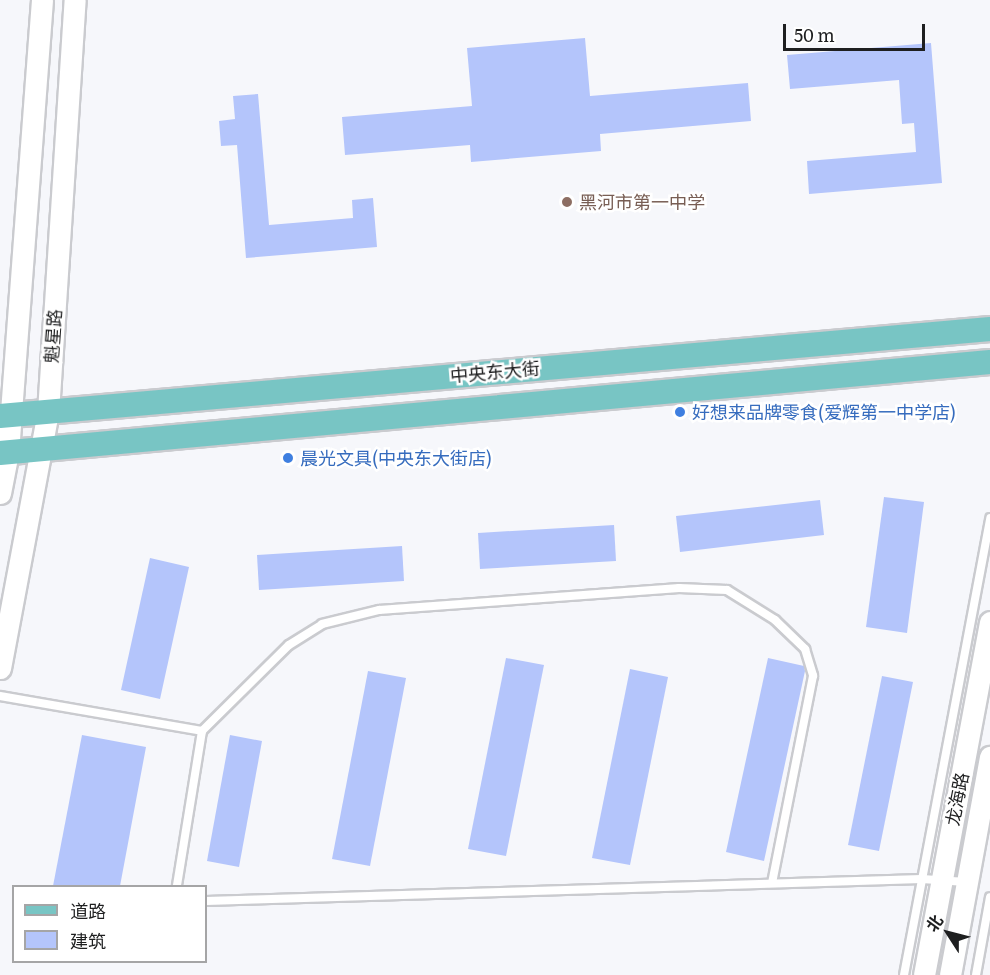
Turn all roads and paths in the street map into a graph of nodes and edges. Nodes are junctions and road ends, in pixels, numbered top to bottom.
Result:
1 (42, 0) edge
2 (75, 0) edge
3 (990, 329) edge
4 (990, 362) edge
5 (48, 412) junction
6 (5, 415) edge
7 (42, 449) junction
8 (4, 453) edge
9 (0, 494) edge
10 (990, 518) edge
11 (990, 622) edge
12 (0, 668) edge
13 (0, 696) edge
14 (202, 731) junction
15 (990, 757) edge
16 (932, 879) junction
17 (967, 882) junction
18 (772, 883) junction
19 (177, 885) edge
20 (990, 897) edge
21 (207, 901) edge
22 (904, 975) edge
23 (924, 975) edge
24 (950, 975) edge
25 (976, 975) edge

1 - 6 street, 魁星路
2 - 5 street, 魁星路
3 - 5 main road, 中央东大街
4 - 7 main road
5 - 6 main road, 中央东大街
5 - 7 street, 魁星路
6 - 8 street, 魁星路
7 - 8 main road
7 - 12 street, 魁星路
8 - 9 street, 魁星路
10 - 16 lane
11 - 16 street, 龙海路
13 - 14 lane
14 - 18 lane
14 - 19 lane
15 - 17 street, 龙海路
16 - 17 lane
16 - 18 lane
16 - 22 lane
16 - 23 street, 龙海路
17 - 24 street, 龙海路
18 - 21 lane
20 - 25 lane

